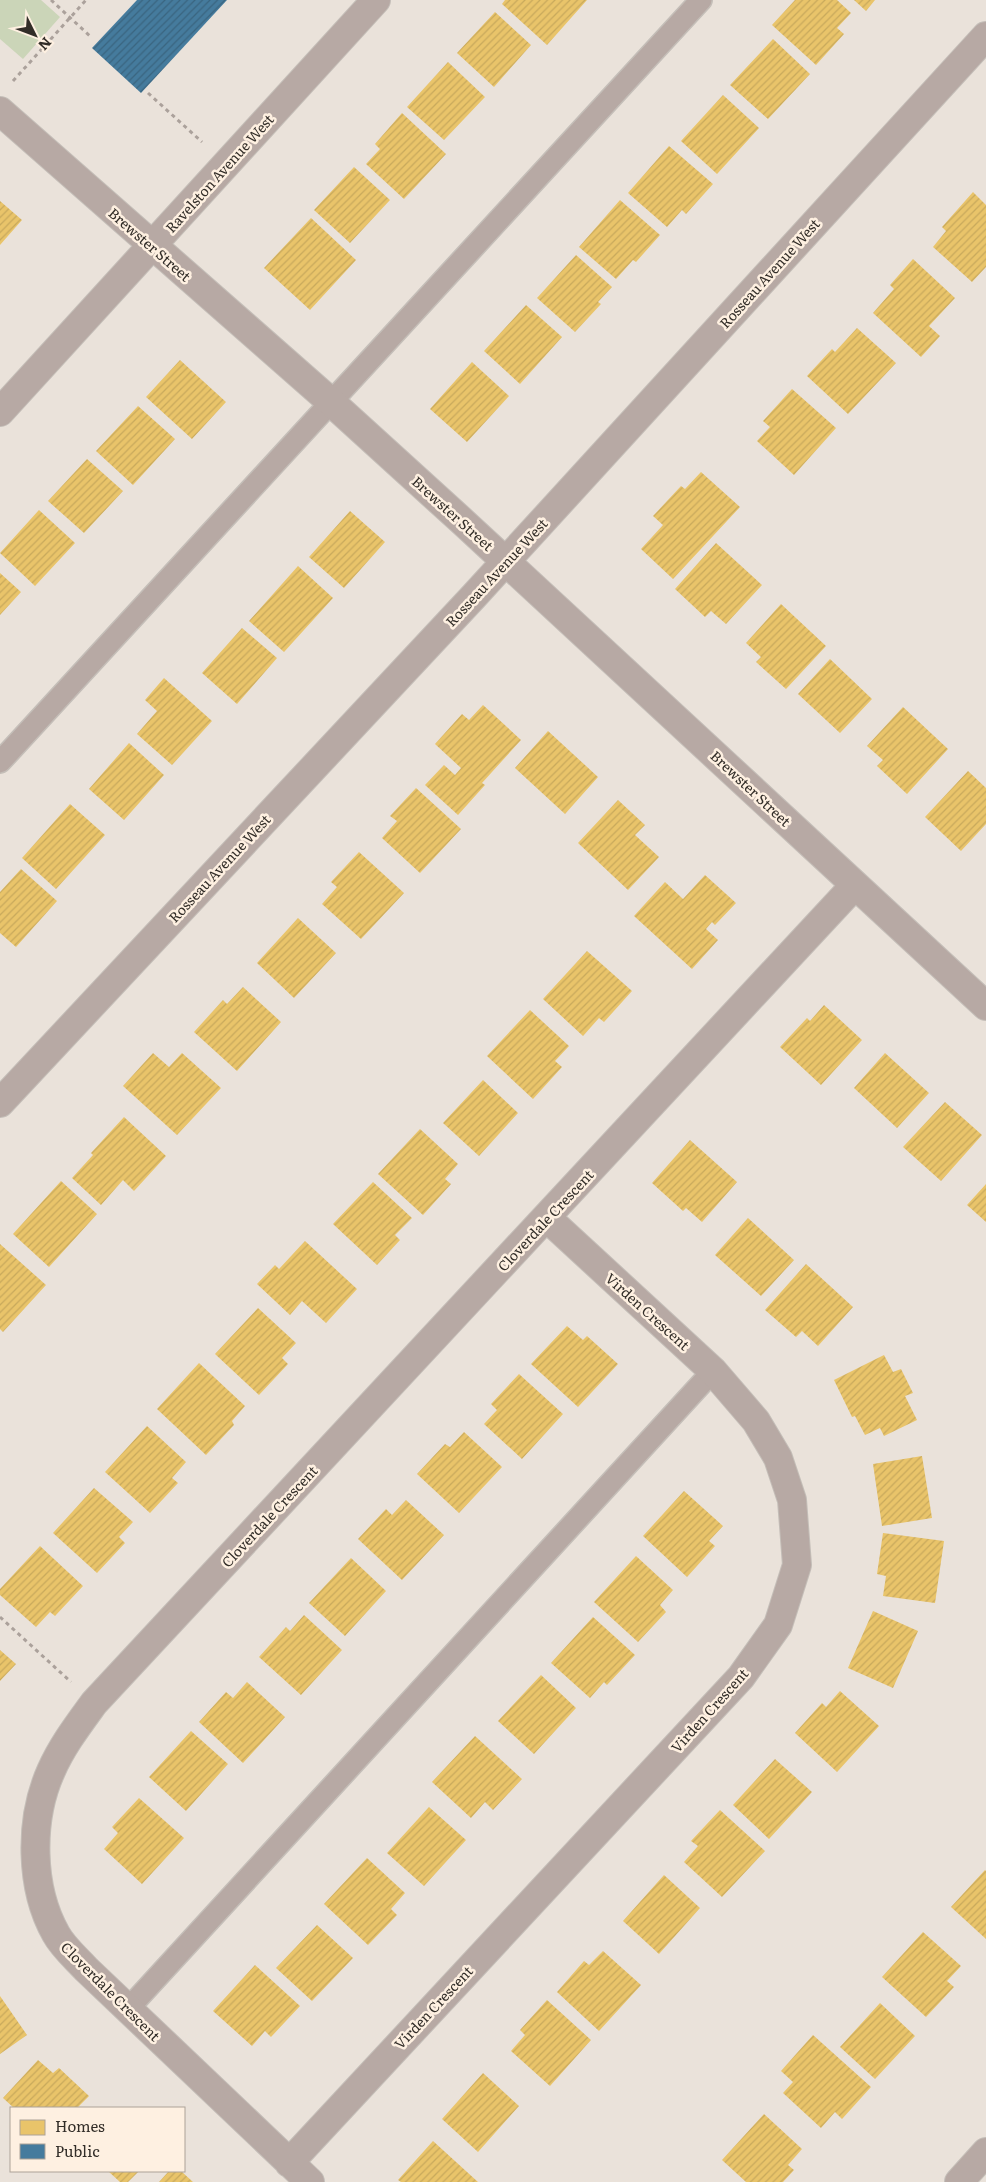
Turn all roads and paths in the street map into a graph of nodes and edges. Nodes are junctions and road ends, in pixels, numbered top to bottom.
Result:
1 (51, 0) edge
2 (86, 0) edge
3 (376, 0) edge
4 (701, 0) edge
5 (70, 18) junction
6 (986, 36) edge
7 (91, 37) dead end
8 (11, 84) dead end
9 (148, 93) dead end
10 (0, 111) edge
11 (226, 165) junction
12 (152, 246) junction
13 (331, 402) junction
14 (0, 412) edge
15 (506, 560) junction
16 (0, 762) edge
17 (855, 886) junction
18 (986, 1006) edge
19 (0, 1102) edge
20 (546, 1218) junction
21 (713, 1371) junction
22 (0, 1617) edge
23 (94, 1703) junction
24 (128, 2009) junction
25 (986, 2152) edge
26 (289, 2163) junction
27 (310, 2182) edge
28 (959, 2182) edge

1 - 5 path
2 - 5 path
3 - 11 street, Ravelston Avenue West
4 - 13 lane
5 - 7 path
5 - 8 path
6 - 15 street, Rosseau Avenue West
9 - 11 path
10 - 12 street, Brewster Street
11 - 12 street, Ravelston Avenue West
12 - 13 street, Brewster Street
12 - 14 street, Ravelston Avenue West
13 - 15 street, Brewster Street
13 - 16 lane
15 - 17 street, Brewster Street
15 - 19 street, Rosseau Avenue West
17 - 18 street, Brewster Street
17 - 20 street, Cloverdale Crescent
20 - 21 street, Virden Crescent
20 - 23 street, Cloverdale Crescent
21 - 24 lane
21 - 26 street, Virden Crescent
22 - 23 path
23 - 24 street, Cloverdale Crescent
24 - 26 street, Cloverdale Crescent
25 - 28 street
26 - 27 street, Cloverdale Crescent

